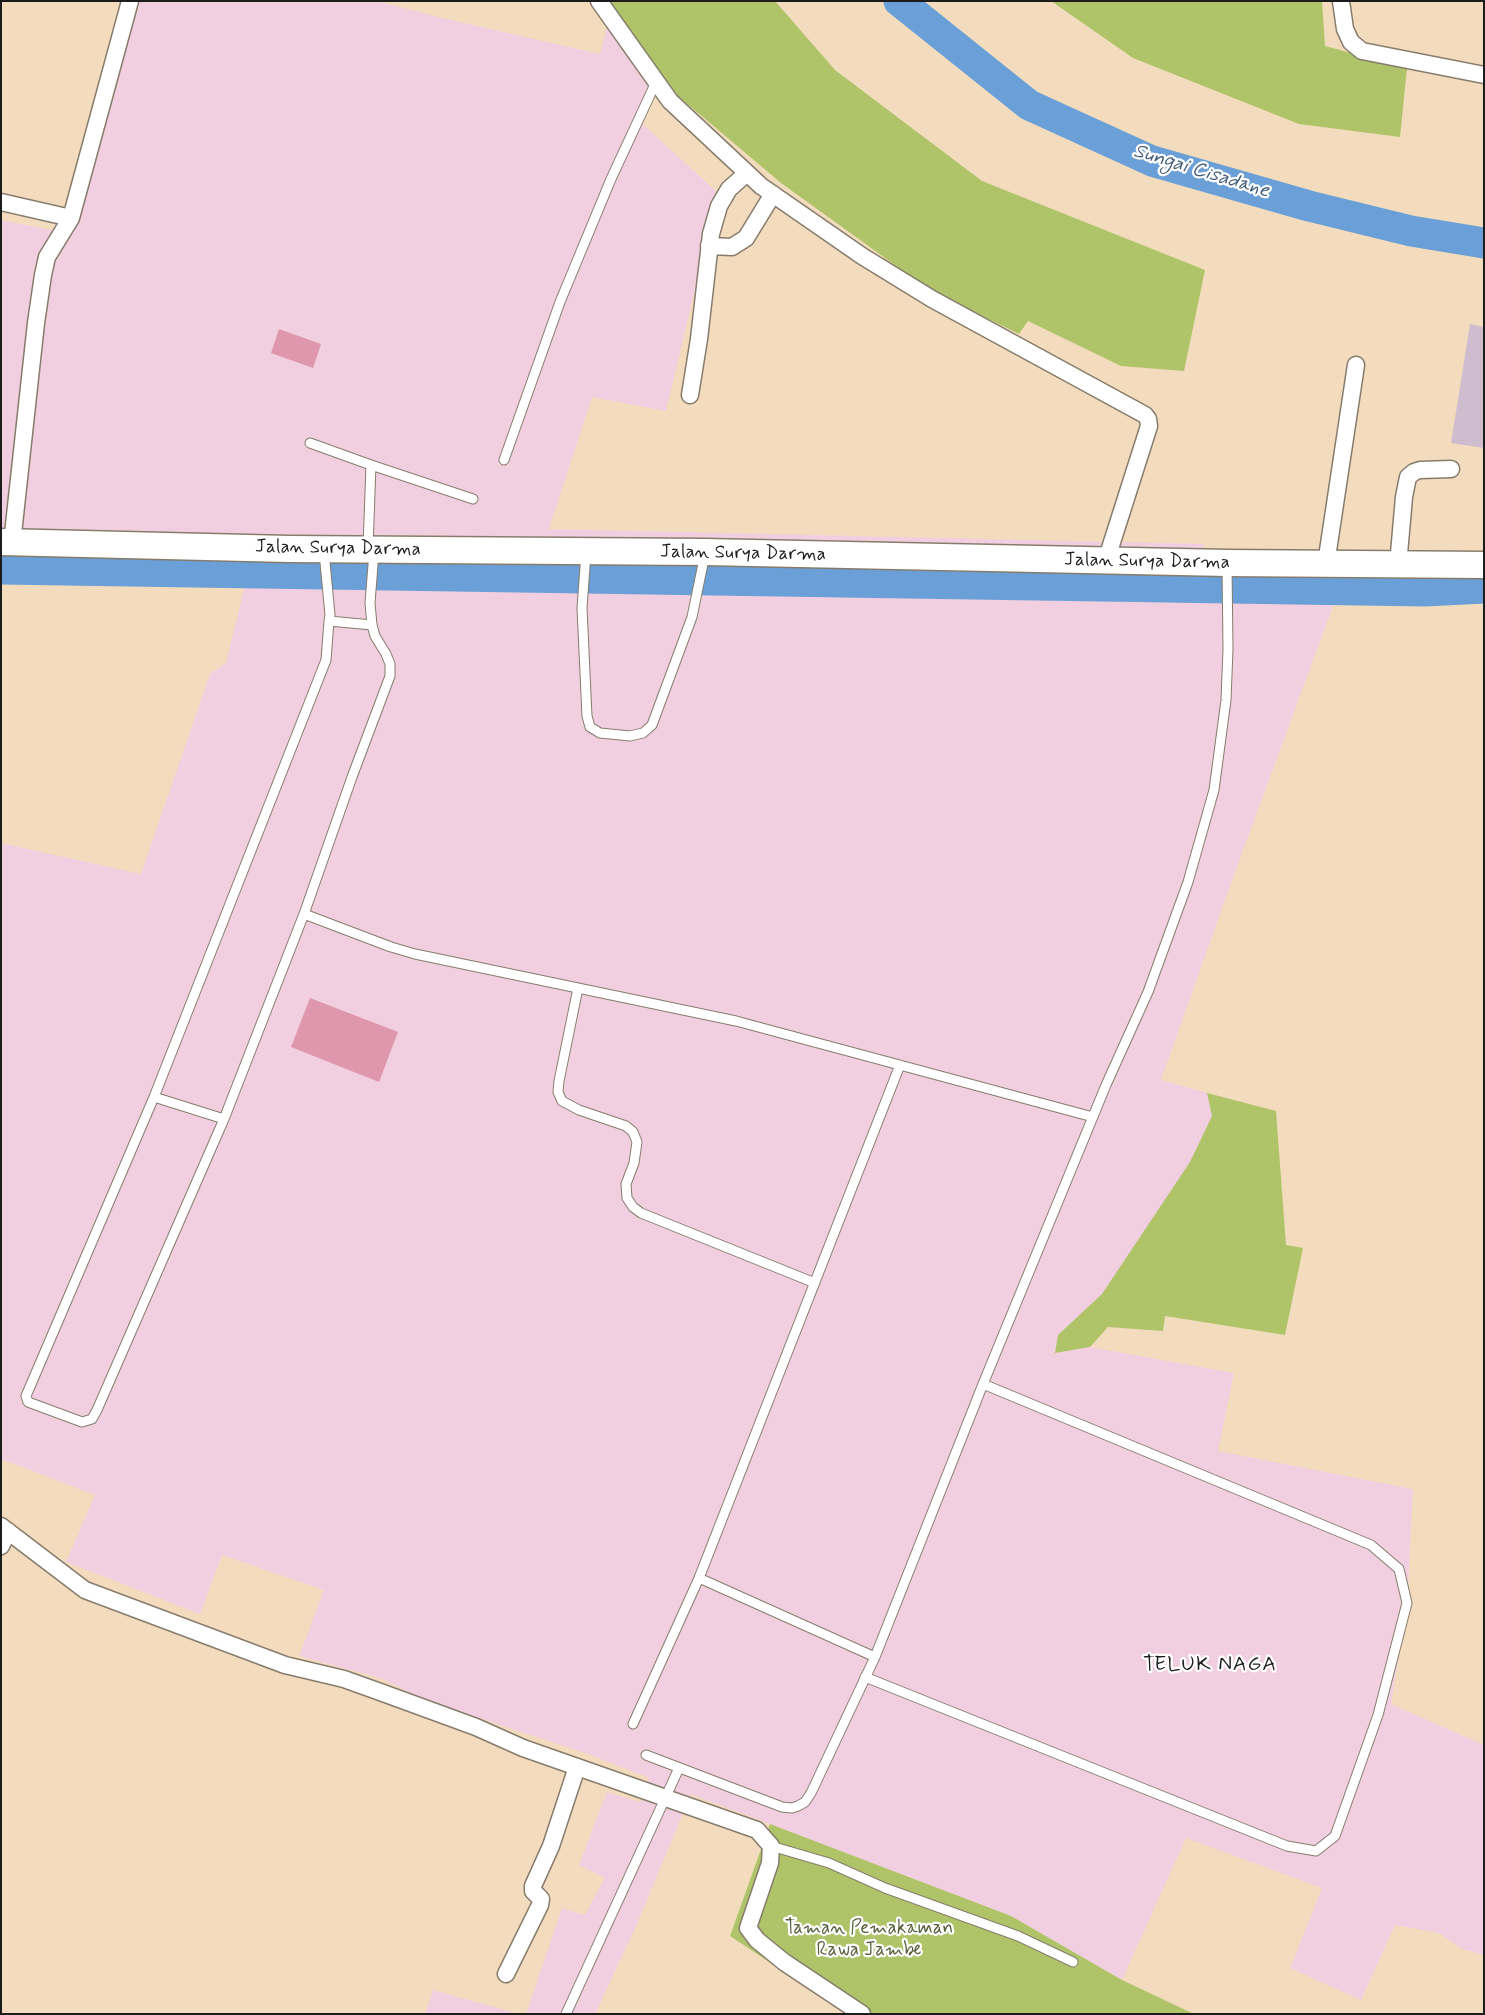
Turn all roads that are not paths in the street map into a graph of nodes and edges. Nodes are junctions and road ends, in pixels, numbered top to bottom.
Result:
1 (130, 1) edge
2 (599, 1) edge
3 (1341, 1) edge
4 (1484, 75) edge
5 (656, 82) junction
6 (747, 173) junction
7 (773, 194) junction
8 (1, 202) edge
9 (70, 218) junction
10 (709, 246) junction
11 (1356, 365) dead end
12 (690, 395) dead end
13 (310, 443) dead end
14 (504, 460) dead end
15 (371, 465) junction
16 (1451, 469) dead end
17 (473, 499) dead end
18 (7, 543) edge
19 (371, 555) junction
20 (324, 556) junction
21 (704, 557) junction
22 (586, 558) junction
23 (1106, 561) junction
24 (1326, 564) junction
25 (1484, 565) edge
26 (1398, 566) junction
27 (1228, 567) junction
28 (329, 618) junction
29 (372, 625) junction
30 (304, 914) junction
31 (578, 988) junction
32 (900, 1065) junction
33 (154, 1096) junction
34 (1093, 1117) junction
35 (224, 1119) junction
36 (815, 1283) junction
37 (983, 1384) junction
38 (3, 1535) edge
39 (699, 1578) junction
40 (875, 1657) junction
41 (865, 1677) junction
42 (633, 1724) dead end
43 (646, 1755) dead end
44 (577, 1767) junction
45 (679, 1768) junction
46 (665, 1798) junction
47 (771, 1846) junction
48 (1072, 1962) dead end
49 (506, 1974) dead end
50 (566, 2014) edge
51 (862, 2014) edge

1 - 9 street
2 - 5 street
3 - 4 street
5 - 6 street
5 - 14 lane
6 - 7 street
6 - 10 street
7 - 10 street
7 - 23 street
8 - 9 street
9 - 18 street
10 - 12 street
11 - 24 street
13 - 15 lane
15 - 17 lane
15 - 19 lane
16 - 26 street
18 - 20 main road, Jalan Surya Darma
19 - 20 main road, Jalan Surya Darma
19 - 22 main road, Jalan Surya Darma
19 - 29 lane
20 - 28 lane
21 - 22 main road, Jalan Surya Darma
21 - 22 lane
21 - 23 main road, Jalan Surya Darma
23 - 27 main road, Jalan Surya Darma
24 - 26 main road, Jalan Surya Darma
24 - 27 main road, Jalan Surya Darma
25 - 26 main road, Jalan Surya Darma
27 - 34 lane
28 - 29 lane
28 - 33 lane
29 - 30 lane
30 - 31 lane
30 - 35 lane
31 - 32 lane
31 - 36 lane
32 - 34 lane
32 - 36 lane
33 - 35 lane
33 - 35 lane
34 - 37 lane
36 - 39 lane
37 - 40 lane
37 - 41 lane
38 - 44 street
39 - 40 lane
39 - 42 lane
40 - 41 lane
41 - 45 lane
43 - 45 lane
44 - 46 street
44 - 49 street
45 - 46 lane
46 - 47 street
46 - 50 lane
47 - 48 lane
47 - 51 street

